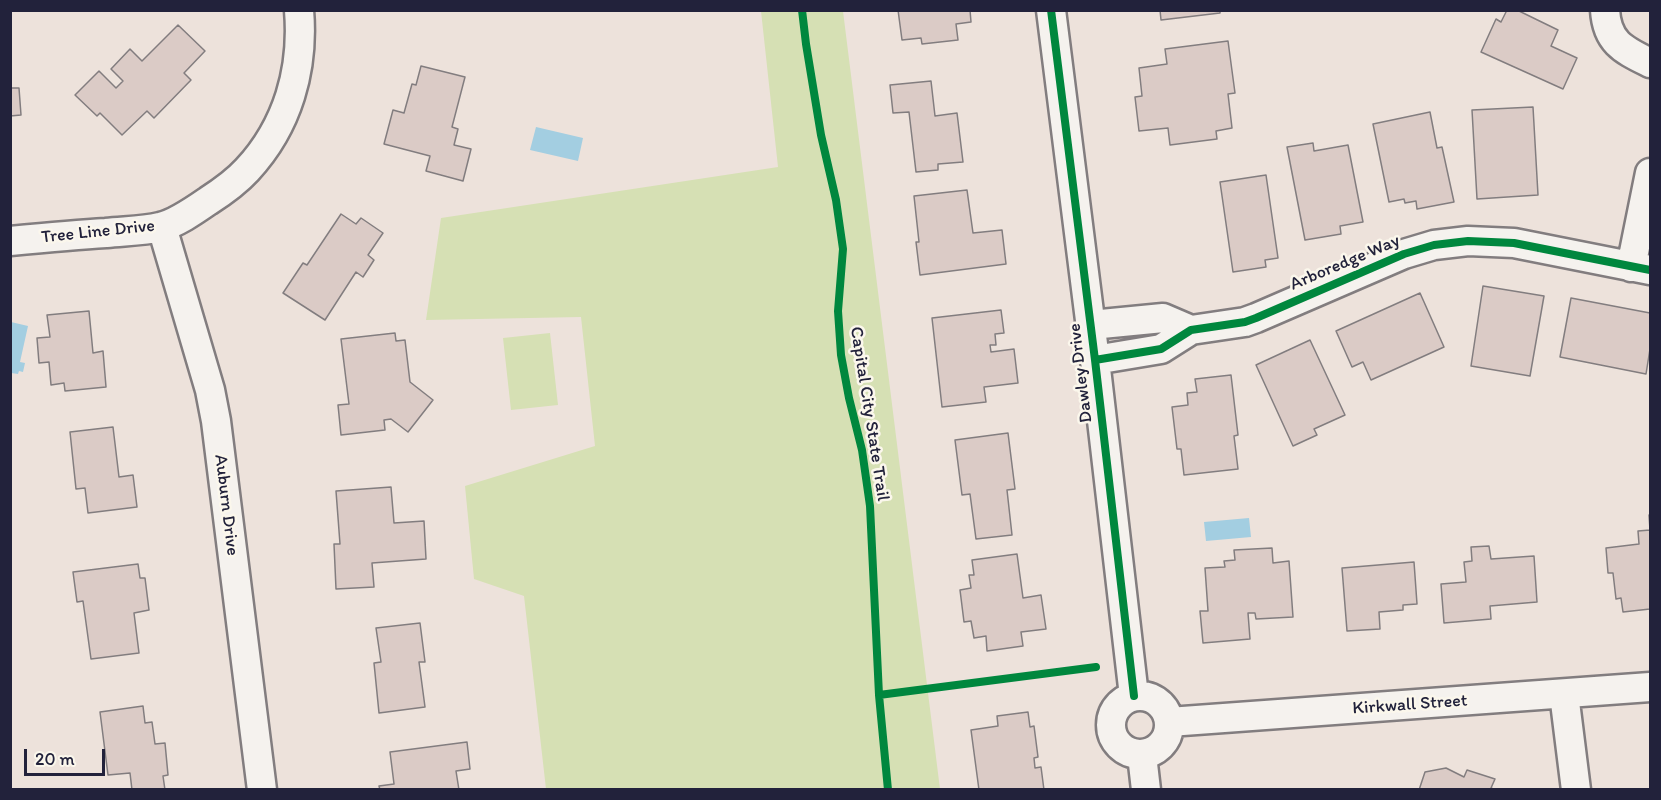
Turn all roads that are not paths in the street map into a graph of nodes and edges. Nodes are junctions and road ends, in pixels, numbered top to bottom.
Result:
1 (299, 10) edge
2 (1051, 10) edge
3 (1605, 10) edge
4 (1650, 63) edge
5 (1650, 173) edge
6 (162, 227) junction
7 (10, 241) edge
8 (1641, 269) edge
9 (1091, 325) junction
10 (1191, 330) junction
11 (1095, 360) junction
12 (1650, 687) edge
13 (1564, 694) junction
14 (1134, 696) junction
15 (1169, 722) junction
16 (1142, 755) junction
17 (262, 789) edge
18 (1146, 789) edge
19 (1576, 789) edge

1 - 6 street, Tree Line Drive
2 - 9 street, Dawley Drive
3 - 4 street
5 - 8 street, Arboredge Way
6 - 7 street, Tree Line Drive
6 - 17 street, Auburn Drive
8 - 10 street, Arboredge Way
9 - 10 street
9 - 11 street, Dawley Drive
10 - 11 street, Arboredge Way
11 - 14 street, Dawley Drive
12 - 13 street, Kirkwall Street
13 - 15 street, Kirkwall Street
13 - 19 street
14 - 15 street
14 - 16 street
15 - 16 street
16 - 18 street

